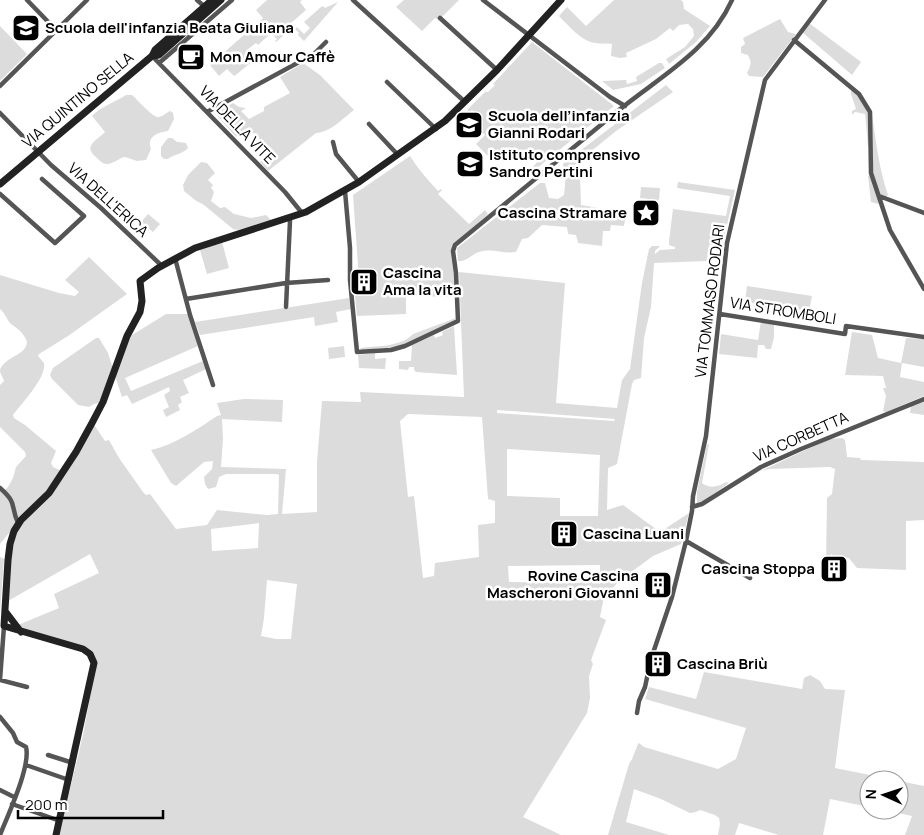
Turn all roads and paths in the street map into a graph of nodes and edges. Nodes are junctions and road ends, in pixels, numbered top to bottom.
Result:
1 (27, 0) edge
2 (87, 0) edge
3 (197, 0) edge
4 (212, 0) edge
5 (221, 0) edge
6 (232, 0) edge
7 (353, 0) edge
8 (364, 0) edge
9 (483, 0) edge
10 (732, 0) edge
11 (825, 0) edge
12 (559, 1) edge
13 (358, 5) junction
14 (207, 9) junction
15 (440, 18) dead end
16 (56, 30) junction
17 (529, 34) junction
18 (185, 36) junction
19 (794, 40) junction
20 (326, 42) dead end
21 (152, 56) junction
22 (159, 63) junction
23 (497, 70) junction
24 (387, 82) dead end
25 (0, 86) edge
26 (465, 102) junction
27 (625, 106) junction
28 (207, 112) junction
29 (0, 113) edge
30 (369, 124) dead end
31 (436, 129) junction
32 (333, 142) dead end
33 (38, 152) junction
34 (398, 154) junction
35 (42, 179) dead end
36 (359, 182) junction
37 (0, 184) edge
38 (345, 191) junction
39 (0, 194) edge
40 (879, 196) junction
41 (302, 213) junction
42 (924, 213) edge
43 (288, 218) junction
44 (174, 258) junction
45 (162, 266) junction
46 (917, 276) junction
47 (924, 278) edge
48 (328, 280) dead end
49 (286, 283) junction
50 (924, 289) edge
51 (186, 299) junction
52 (286, 307) dead end
53 (720, 314) junction
54 (924, 337) edge
55 (213, 385) dead end
56 (924, 399) edge
57 (0, 488) edge
58 (692, 507) junction
59 (18, 523) junction
60 (686, 541) junction
61 (750, 578) dead end
62 (5, 610) junction
63 (4, 626) junction
64 (22, 632) junction
65 (0, 680) edge
66 (26, 687) dead end
67 (638, 713) dead end
68 (0, 717) edge
69 (48, 755) dead end
70 (73, 763) junction
71 (26, 765) junction
72 (69, 780) junction
73 (0, 790) edge
74 (14, 797) junction
75 (12, 804) junction
76 (60, 821) junction
77 (0, 835) edge
78 (56, 835) edge

1 - 16 street
2 - 16 street
3 - 14 street
4 - 14 street, VIA QUINTINO SELLA
5 - 14 street, VIA QUINTINO SELLA
6 - 18 street, VIA QUINTINO SELLA
7 - 13 street
8 - 13 street
9 - 17 street
10 - 27 street
11 - 19 street, VIA TOMMASO RODARI
12 - 17 street
13 - 26 street
14 - 18 street, VIA QUINTINO SELLA
14 - 21 street, VIA QUINTINO SELLA
15 - 23 street
16 - 25 street
17 - 23 street
17 - 27 street
18 - 21 street, VIA QUINTINO SELLA
18 - 22 street, VIA QUINTINO SELLA
19 - 40 street
19 - 53 street, VIA TOMMASO RODARI
20 - 28 street
21 - 22 street, VIA DELLA VITE
21 - 33 street, VIA QUINTINO SELLA
22 - 28 street, VIA DELLA VITE
23 - 26 street
24 - 31 street
26 - 31 street
27 - 38 street
28 - 41 street, VIA DELLA VITE
29 - 33 street, VIA DELL'ERICA
30 - 34 street
31 - 34 street
32 - 36 street
33 - 37 street, VIA QUINTINO SELLA
33 - 45 street, VIA DELL'ERICA
34 - 36 street
35 - 39 street
36 - 38 street
38 - 41 street
40 - 42 street
40 - 46 street
41 - 43 street
43 - 44 street
43 - 49 street
44 - 45 street
44 - 51 street
45 - 59 street
46 - 47 street
46 - 50 street
48 - 49 street
49 - 51 street
49 - 52 street
51 - 55 street
53 - 54 street, VIA STROMBOLI
53 - 58 street, VIA TOMMASO RODARI
56 - 58 street, VIA CORBETTA
57 - 59 street
58 - 60 street, VIA TOMMASO RODARI
59 - 62 street
60 - 61 street
60 - 67 street, VIA TOMMASO RODARI
62 - 63 street
62 - 64 street
63 - 64 street
63 - 65 street
64 - 70 street
65 - 66 street
68 - 71 street
69 - 70 street
70 - 72 street
71 - 72 street
71 - 74 street
72 - 76 street
73 - 74 street
74 - 75 street
75 - 76 street
75 - 77 street
76 - 78 street

